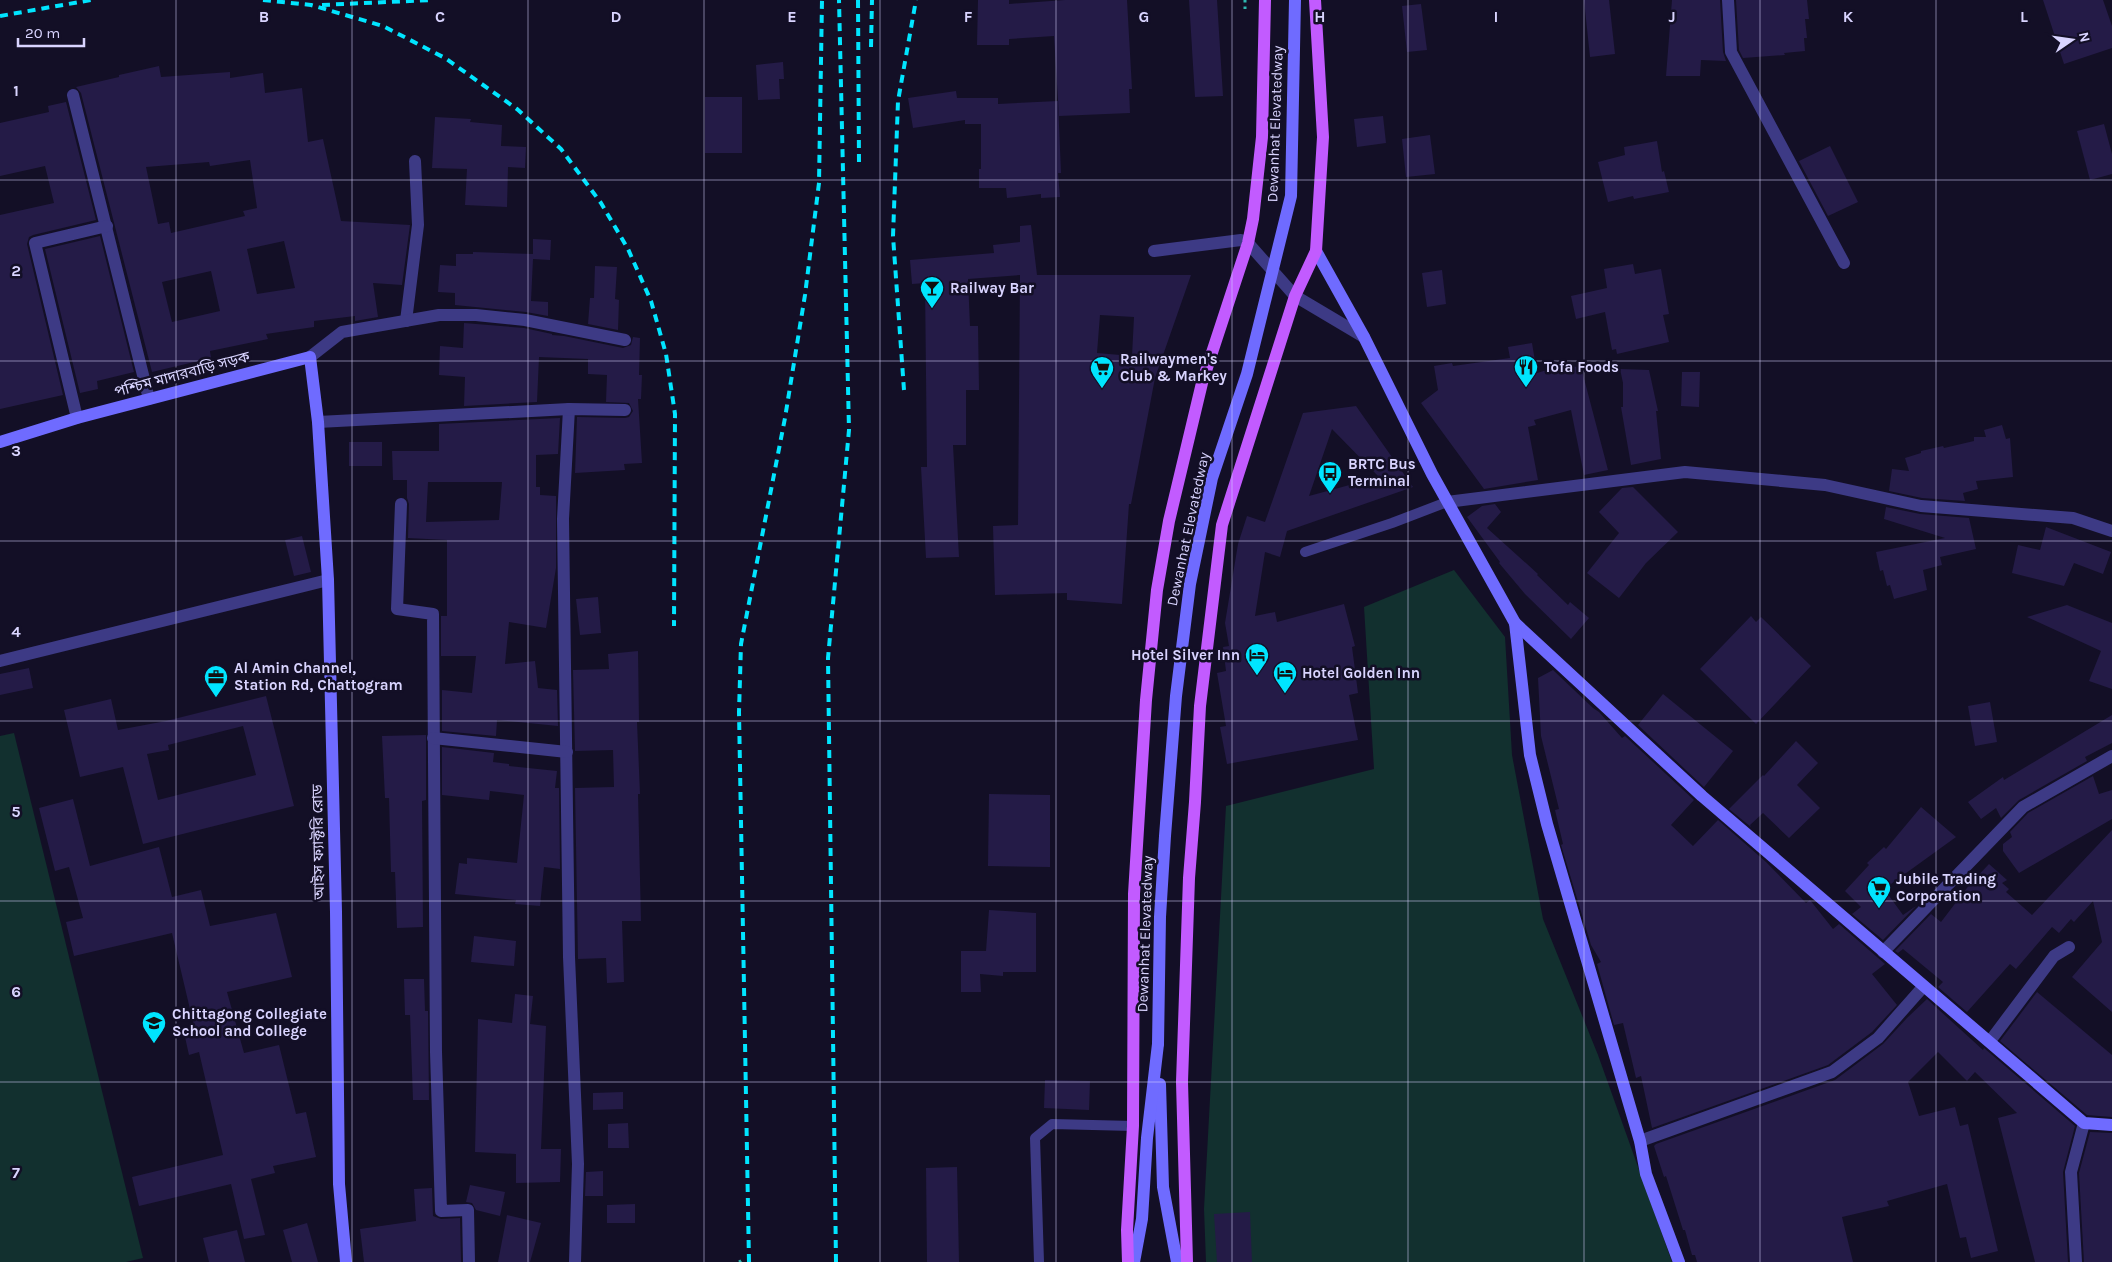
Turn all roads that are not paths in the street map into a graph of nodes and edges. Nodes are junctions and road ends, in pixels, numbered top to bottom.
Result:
1 (1265, 0) edge
2 (1294, 0) edge
3 (1315, 0) edge
4 (1728, 0) edge
5 (73, 95) dead end
6 (415, 161) dead end
7 (107, 226) junction
8 (1248, 243) junction
9 (1154, 251) dead end
10 (1316, 251) junction
11 (1844, 263) dead end
12 (1295, 296) junction
13 (406, 321) junction
14 (1364, 337) junction
15 (625, 340) dead end
16 (310, 357) junction
17 (149, 399) junction
18 (569, 409) junction
19 (625, 410) dead end
20 (77, 418) junction
21 (318, 422) junction
22 (0, 442) edge
23 (1447, 502) junction
24 (401, 504) dead end
25 (2112, 531) edge
26 (1305, 552) dead end
27 (328, 580) junction
28 (1516, 623) junction
29 (0, 661) edge
30 (434, 738) junction
31 (567, 752) junction
32 (2112, 756) edge
33 (2068, 947) dead end
34 (1883, 952) junction
35 (1923, 987) junction
36 (1990, 1041) junction
37 (1158, 1044) junction
38 (2084, 1124) junction
39 (2112, 1124) edge
40 (1133, 1126) junction
41 (1640, 1141) junction
42 (346, 1262) edge
43 (469, 1262) edge
44 (575, 1262) edge
45 (1039, 1262) edge
46 (1128, 1262) edge
47 (1134, 1262) edge
48 (1177, 1262) edge
49 (1187, 1262) edge
50 (1679, 1262) edge
51 (2076, 1262) edge

1 - 8 main road
2 - 37 street, Dewanhat Elevatedway, bridge
3 - 10 main road
4 - 11 street
5 - 7 street
6 - 13 street
7 - 17 street
7 - 20 street
8 - 9 street
8 - 12 street
8 - 40 main road
10 - 12 main road
10 - 14 street
12 - 14 street
12 - 49 main road
13 - 15 street
13 - 16 street
14 - 23 street
16 - 17 street, পশ্চিম মাদারবাড়ি সড়ক
16 - 21 street
17 - 20 street, পশ্চিম মাদারবাড়ি সড়ক
18 - 19 street
18 - 21 street
18 - 31 street
20 - 22 street, পশ্চিম মাদারবাড়ি সড়ক
21 - 27 street, আইস ফ্যাক্টরি রোড
23 - 25 street
23 - 26 lane
23 - 28 street
24 - 30 street
27 - 29 street
27 - 42 street, আইস ফ্যাক্টরি রোড
28 - 34 street
28 - 41 street
30 - 31 street
30 - 43 street
31 - 44 street
32 - 34 street
33 - 36 street
34 - 35 street
35 - 36 street
35 - 41 street
36 - 38 street
37 - 47 street, Dewanhat Elevatedway
37 - 48 street, Dewanhat Elevatedway
38 - 39 street
38 - 51 street
40 - 45 lane
40 - 46 main road
41 - 50 street

